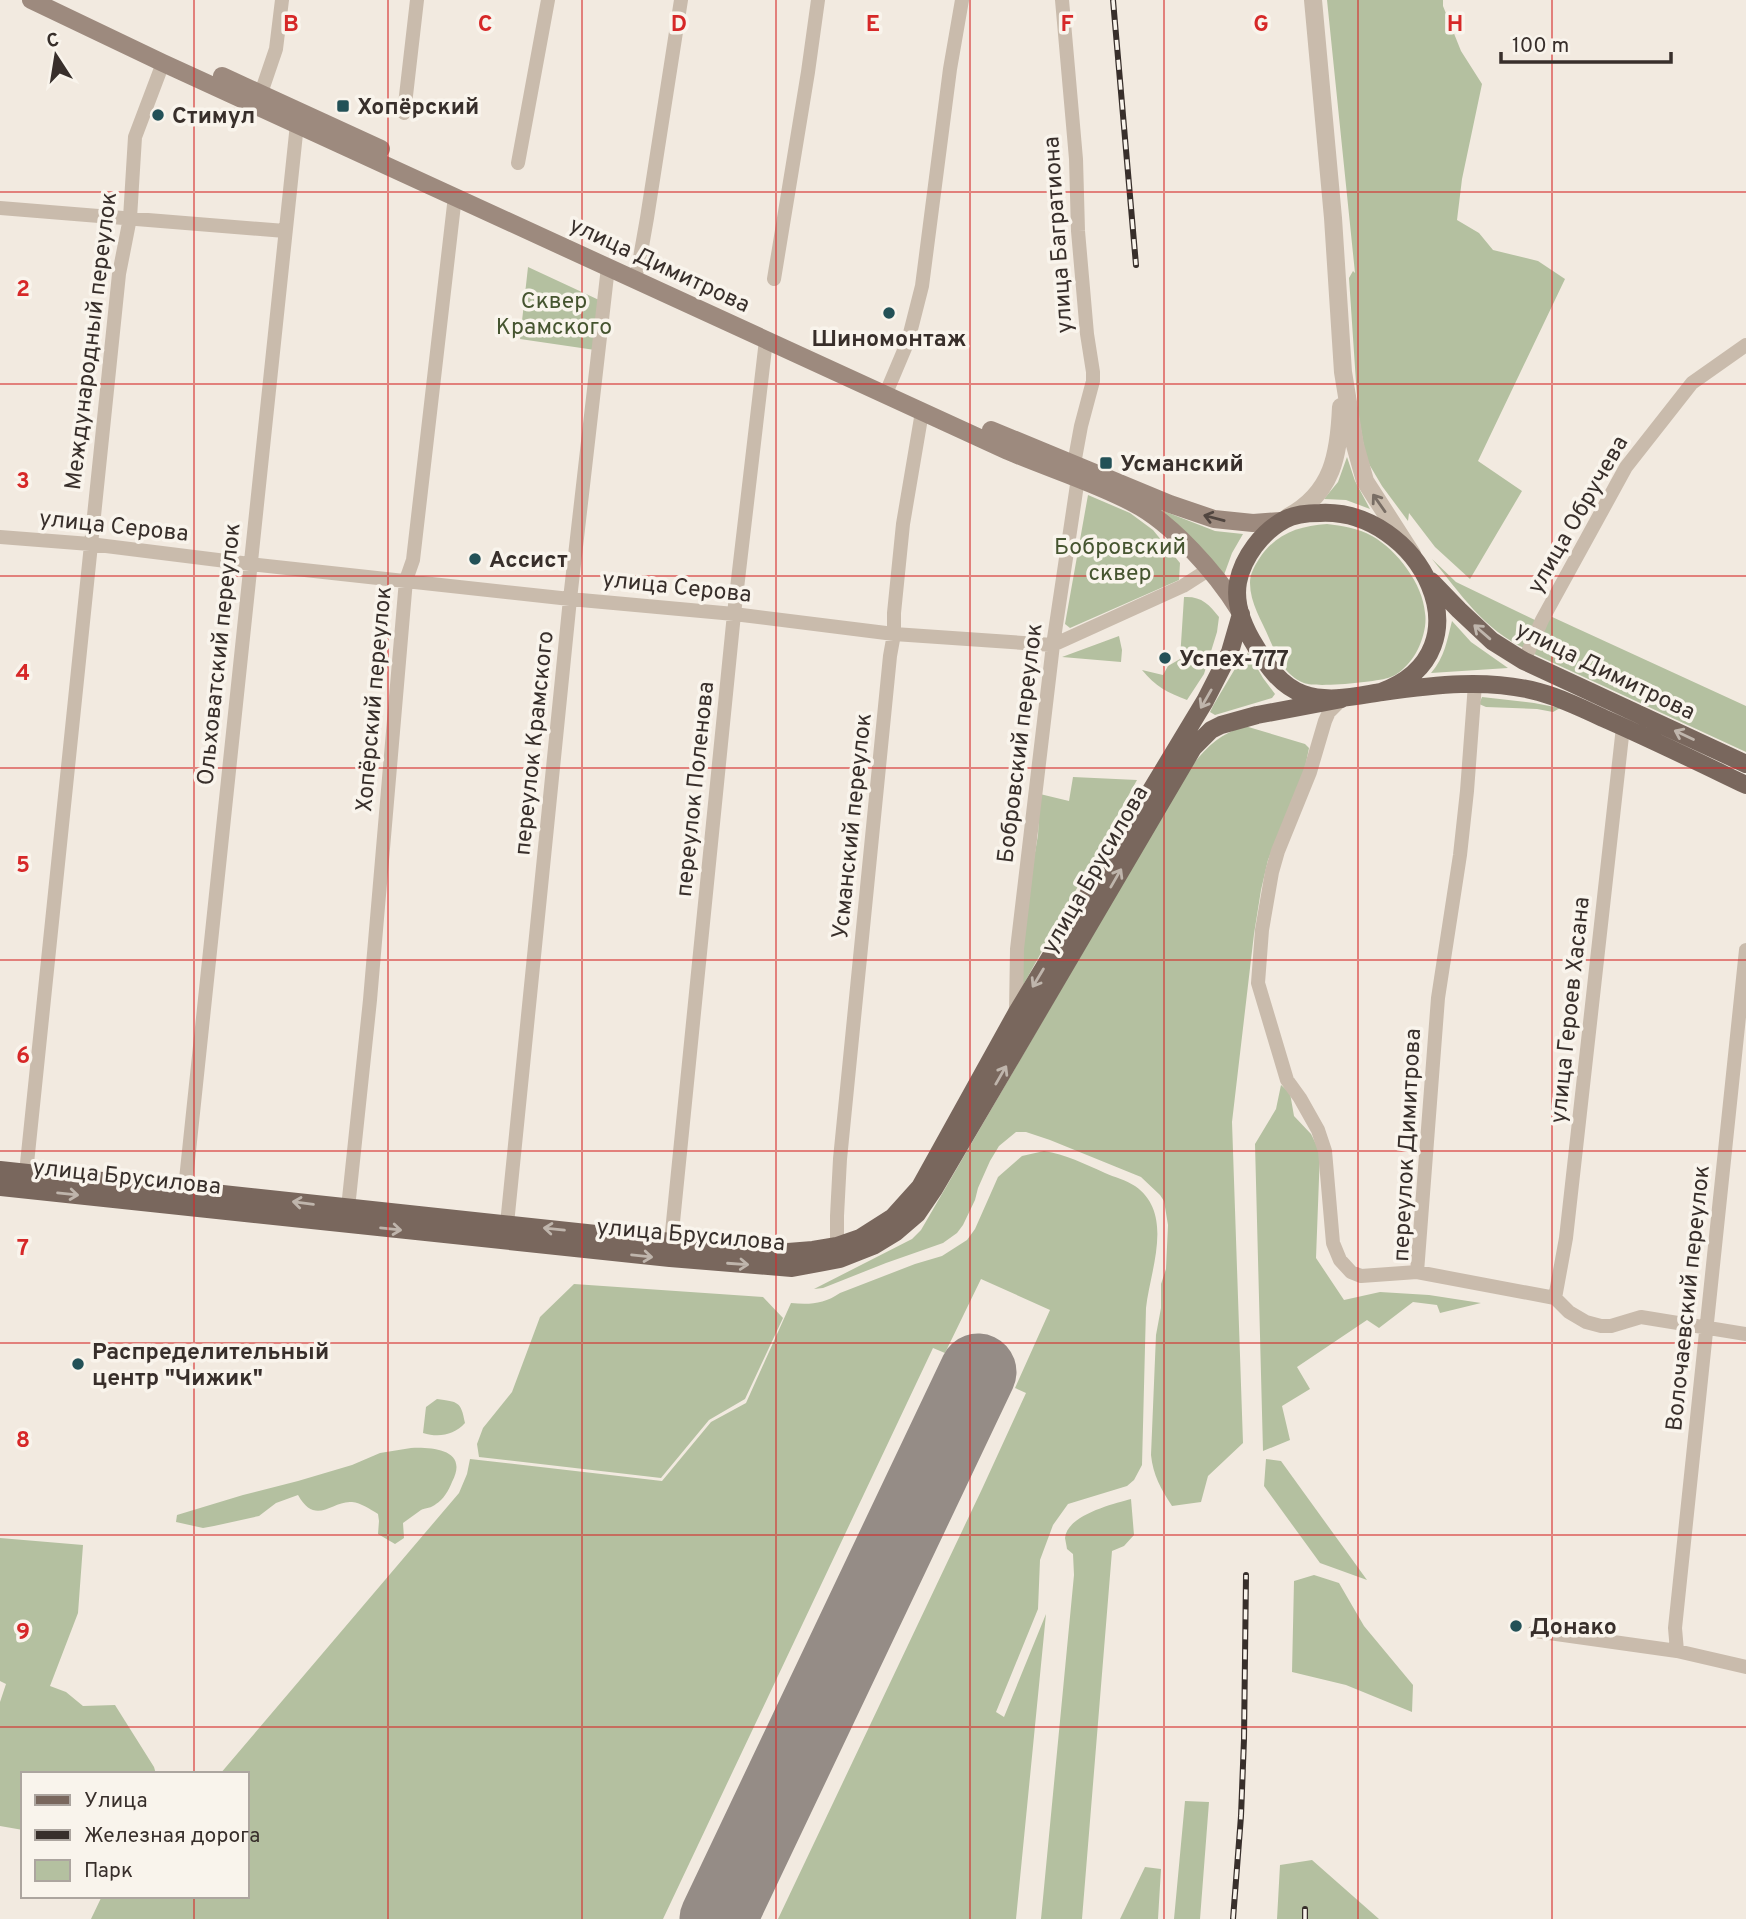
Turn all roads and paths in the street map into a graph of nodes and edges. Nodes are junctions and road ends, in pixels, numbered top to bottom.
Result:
1 (31, 0) edge
2 (58, 0) edge
3 (282, 0) edge
4 (418, 0) edge
5 (548, 0) edge
6 (681, 0) edge
7 (818, 0) edge
8 (962, 0) edge
9 (1062, 0) edge
10 (1313, 0) edge
11 (163, 63) junction
12 (261, 93) junction
13 (404, 113) dead end
14 (297, 124) junction
15 (518, 163) dead end
16 (455, 197) junction
17 (0, 208) edge
18 (130, 218) junction
19 (285, 232) junction
20 (608, 267) junction
21 (638, 269) junction
22 (774, 279) dead end
23 (765, 340) junction
24 (1746, 345) edge
25 (1343, 372) junction
26 (889, 386) junction
27 (922, 412) junction
28 (1076, 471) junction
29 (1284, 519) junction
30 (0, 537) edge
31 (90, 544) junction
32 (250, 564) junction
33 (1421, 568) junction
34 (1208, 570) junction
35 (406, 580) junction
36 (570, 599) junction
37 (1240, 612) junction
38 (734, 614) junction
39 (894, 634) junction
40 (1054, 645) junction
41 (1524, 661) junction
42 (1475, 684) junction
43 (1381, 692) junction
44 (1342, 699) junction
45 (1623, 727) junction
46 (1746, 764) edge
47 (1746, 785) edge
48 (1746, 950) edge
49 (1016, 1014) junction
50 (0, 1170) edge
51 (26, 1173) junction
52 (0, 1187) edge
53 (185, 1189) junction
54 (105, 1190) junction
55 (348, 1208) junction
56 (507, 1224) junction
57 (671, 1242) junction
58 (837, 1246) junction
59 (1417, 1272) junction
60 (1555, 1298) junction
61 (1708, 1327) junction
62 (1746, 1334) edge
63 (1535, 1632) dead end
64 (1677, 1651) junction
65 (1746, 1667) edge

1 - 11 main road, улица Димитрова
2 - 12 main road, улица Димитрова
3 - 12 street
4 - 13 street
5 - 15 street
6 - 21 street
7 - 22 street
8 - 26 street
9 - 28 street, улица Багратиона
10 - 25 street
11 - 14 main road, улица Димитрова
11 - 18 street, Международный переулок
12 - 21 main road, улица Димитрова
14 - 16 main road, улица Димитрова
14 - 19 street, Ольховатский переулок
16 - 20 main road, улица Димитрова
16 - 35 street, Хопёрский переулок
17 - 18 street
18 - 19 street
18 - 31 street, Международный переулок
19 - 32 street, Ольховатский переулок
20 - 23 main road, улица Димитрова
20 - 36 street, переулок Крамского
21 - 26 main road, улица Димитрова
23 - 27 main road, улица Димитрова
23 - 38 street, переулок Поленова
24 - 41 street, улица Обручева
25 - 29 street
33 -> 25 street
26 - 28 main road, улица Димитрова
27 - 28 main road, улица Димитрова
27 - 39 street, Усманский переулок
29 -> 28 main road, улица Димитрова
28 - 34 main road, улица Димитрова
28 - 40 street, Бобровский переулок
29 - 33 main road, улица Димитрова
29 - 37 main road, улица Димитрова
30 - 31 street, улица Серова
31 - 32 street, улица Серова
31 - 51 street, Международный переулок
32 - 35 street, улица Серова
32 - 53 street, Ольховатский переулок
41 -> 33 main road, улица Димитрова
33 - 43 main road, улица Димитрова
34 - 37 main road, улица Димитрова
34 - 40 street, улица Серова
35 - 36 street, улица Серова
35 - 55 street, Хопёрский переулок
36 - 38 street, улица Серова
36 - 56 street, переулок Крамского
37 - 44 main road, улица Димитрова
37 -> 49 main road, улица Брусилова
38 - 39 street, улица Серова
38 - 57 street, переулок Поленова
39 - 40 street, улица Серова
39 - 58 street, Усманский переулок
40 - 49 street, Бобровский переулок
46 -> 41 main road, улица Димитрова
42 - 43 main road, улица Димитрова
42 - 45 main road, улица Димитрова
42 - 59 street, переулок Димитрова
43 - 44 main road, улица Димитрова
54 -> 44 main road, улица Брусилова
44 - 59 street
45 - 47 main road, улица Димитрова
45 - 60 street, улица Героев Хасана
48 - 61 street, Волочаевский переулок
49 - 58 main road, улица Брусилова
50 - 51 main road, улица Брусилова
51 - 54 main road, улица Брусилова
52 -> 54 main road, улица Брусилова
53 - 54 main road, улица Брусилова
55 -> 53 main road, улица Брусилова
55 - 56 main road, улица Брусилова
57 -> 56 main road, улица Брусилова
57 - 58 main road, улица Брусилова
59 - 60 street, переулок Димитрова
60 - 61 street, переулок Димитрова
61 - 62 street, переулок Димитрова
61 - 64 street, Волочаевский переулок
63 - 64 street
64 - 65 street

